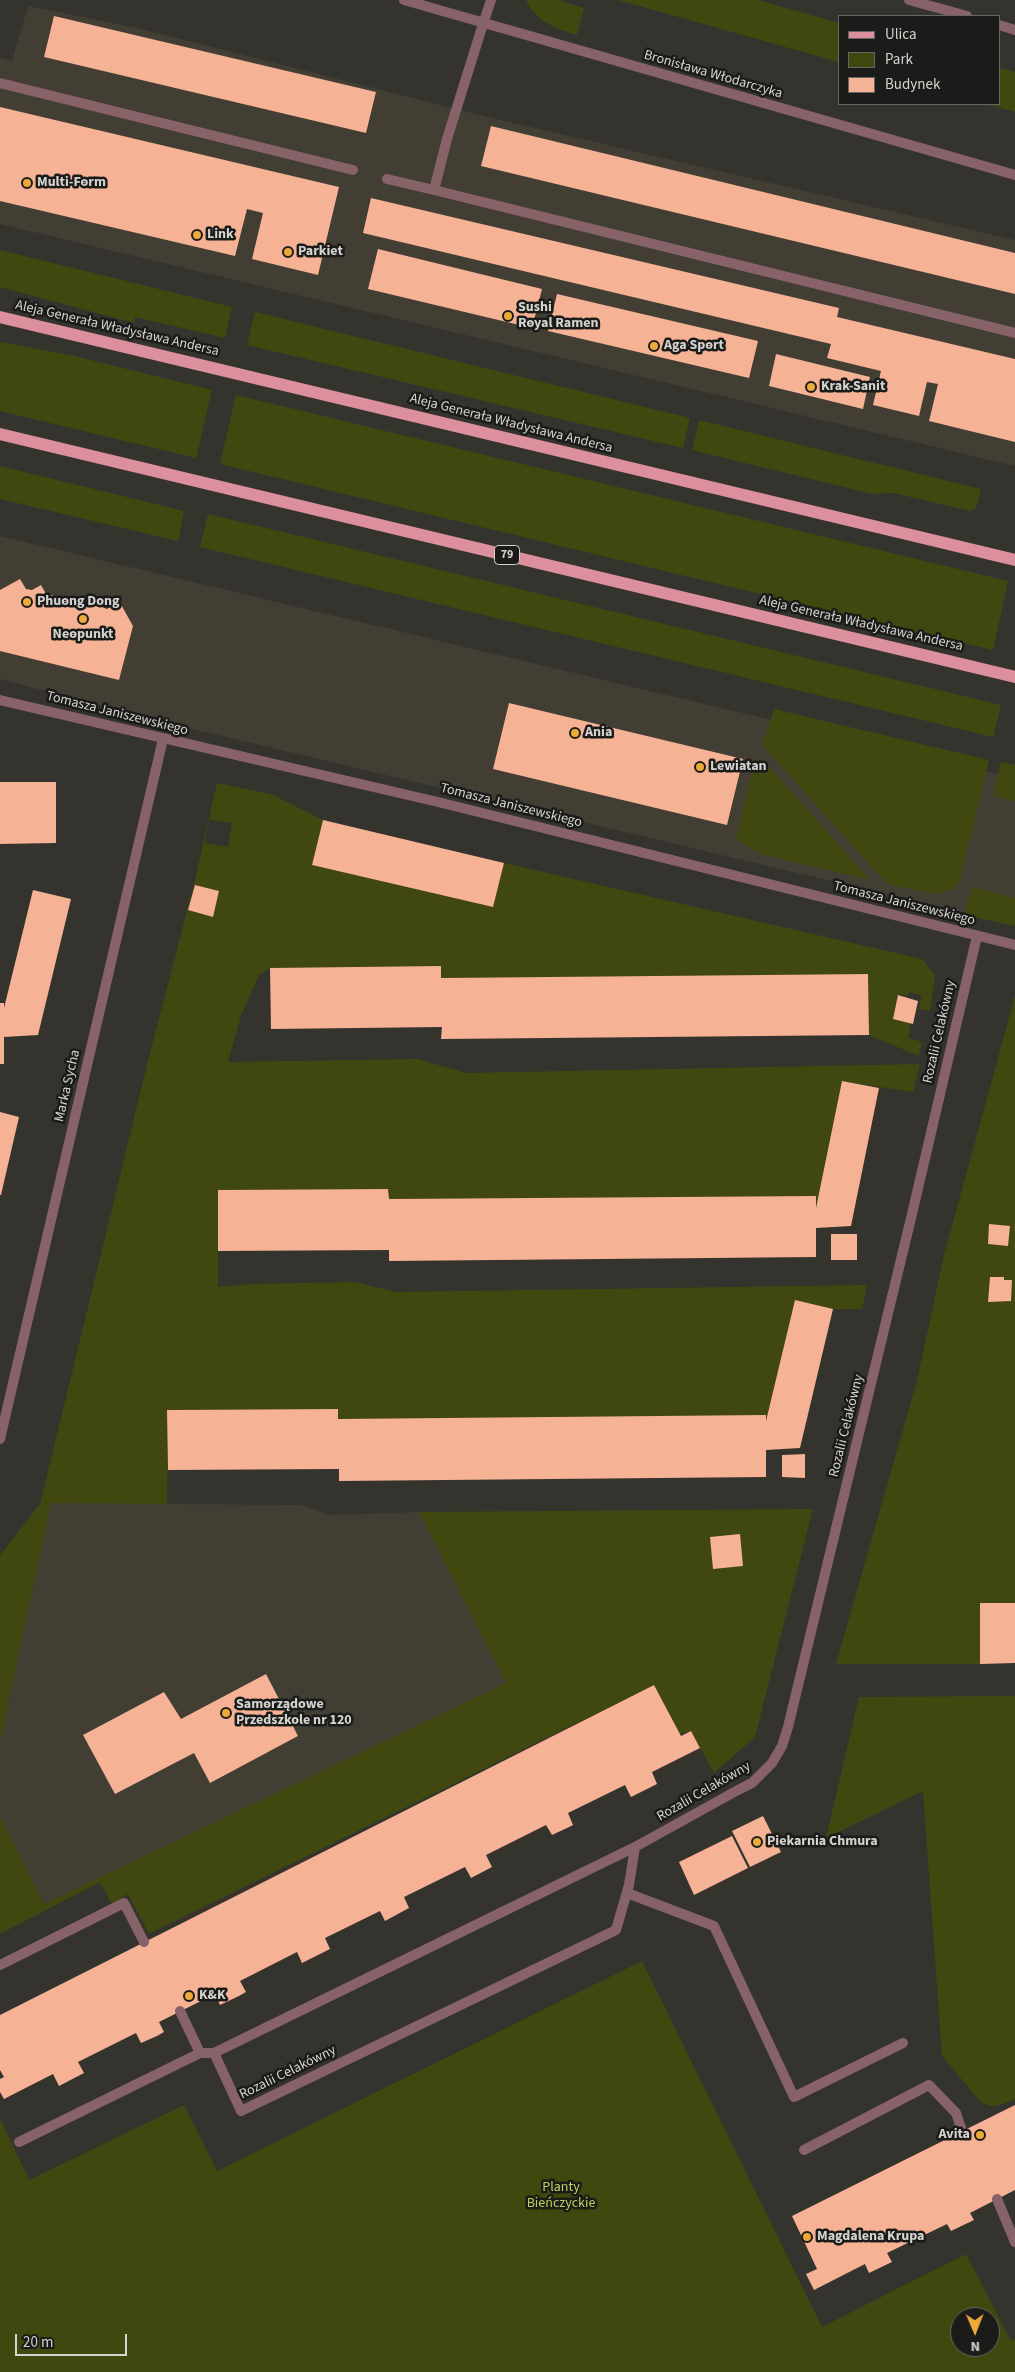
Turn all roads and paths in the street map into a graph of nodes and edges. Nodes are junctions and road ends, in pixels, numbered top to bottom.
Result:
1 (404, 0) edge
2 (492, 0) edge
3 (909, 0) edge
4 (963, 15) edge
5 (483, 24) junction
6 (1000, 25) edge
7 (1015, 30) edge
8 (0, 84) edge
9 (353, 170) dead end
10 (1015, 175) edge
11 (387, 179) dead end
12 (434, 190) junction
13 (0, 317) edge
14 (1015, 333) edge
15 (0, 434) edge
16 (1015, 560) edge
17 (1015, 677) edge
18 (0, 700) edge
19 (163, 739) junction
20 (977, 936) junction
21 (1015, 945) edge
22 (0, 1439) edge
23 (635, 1847) junction
24 (627, 1893) junction
25 (144, 1942) dead end
26 (0, 1965) edge
27 (180, 2012) dead end
28 (903, 2043) dead end
29 (200, 2053) junction
30 (214, 2053) junction
31 (962, 2131) dead end
32 (19, 2142) dead end
33 (804, 2150) dead end
34 (997, 2199) dead end
35 (1015, 2242) edge

1 - 5 street, Bronisława Włodarczyka
2 - 5 street
3 - 4 street
5 - 10 street, Bronisława Włodarczyka
5 - 12 street
6 - 7 street
8 - 9 street
11 - 12 street
12 - 14 street
13 - 16 main road, Aleja Generała Władysława Andersa
15 - 17 main road, Aleja Generała Władysława Andersa / 79
18 - 19 street, Tomasza Janiszewskiego
19 - 20 street, Tomasza Janiszewskiego
19 - 22 street, Marka Sycha
20 - 21 street, Tomasza Janiszewskiego
20 - 23 street, Rozalii Celakówny
23 - 24 street, Rozalii Celakówny
23 - 30 street, Rozalii Celakówny
24 - 28 street
24 - 30 street, Rozalii Celakówny
25 - 26 street
27 - 29 street
29 - 30 street
29 - 32 street
31 - 33 street
34 - 35 street

